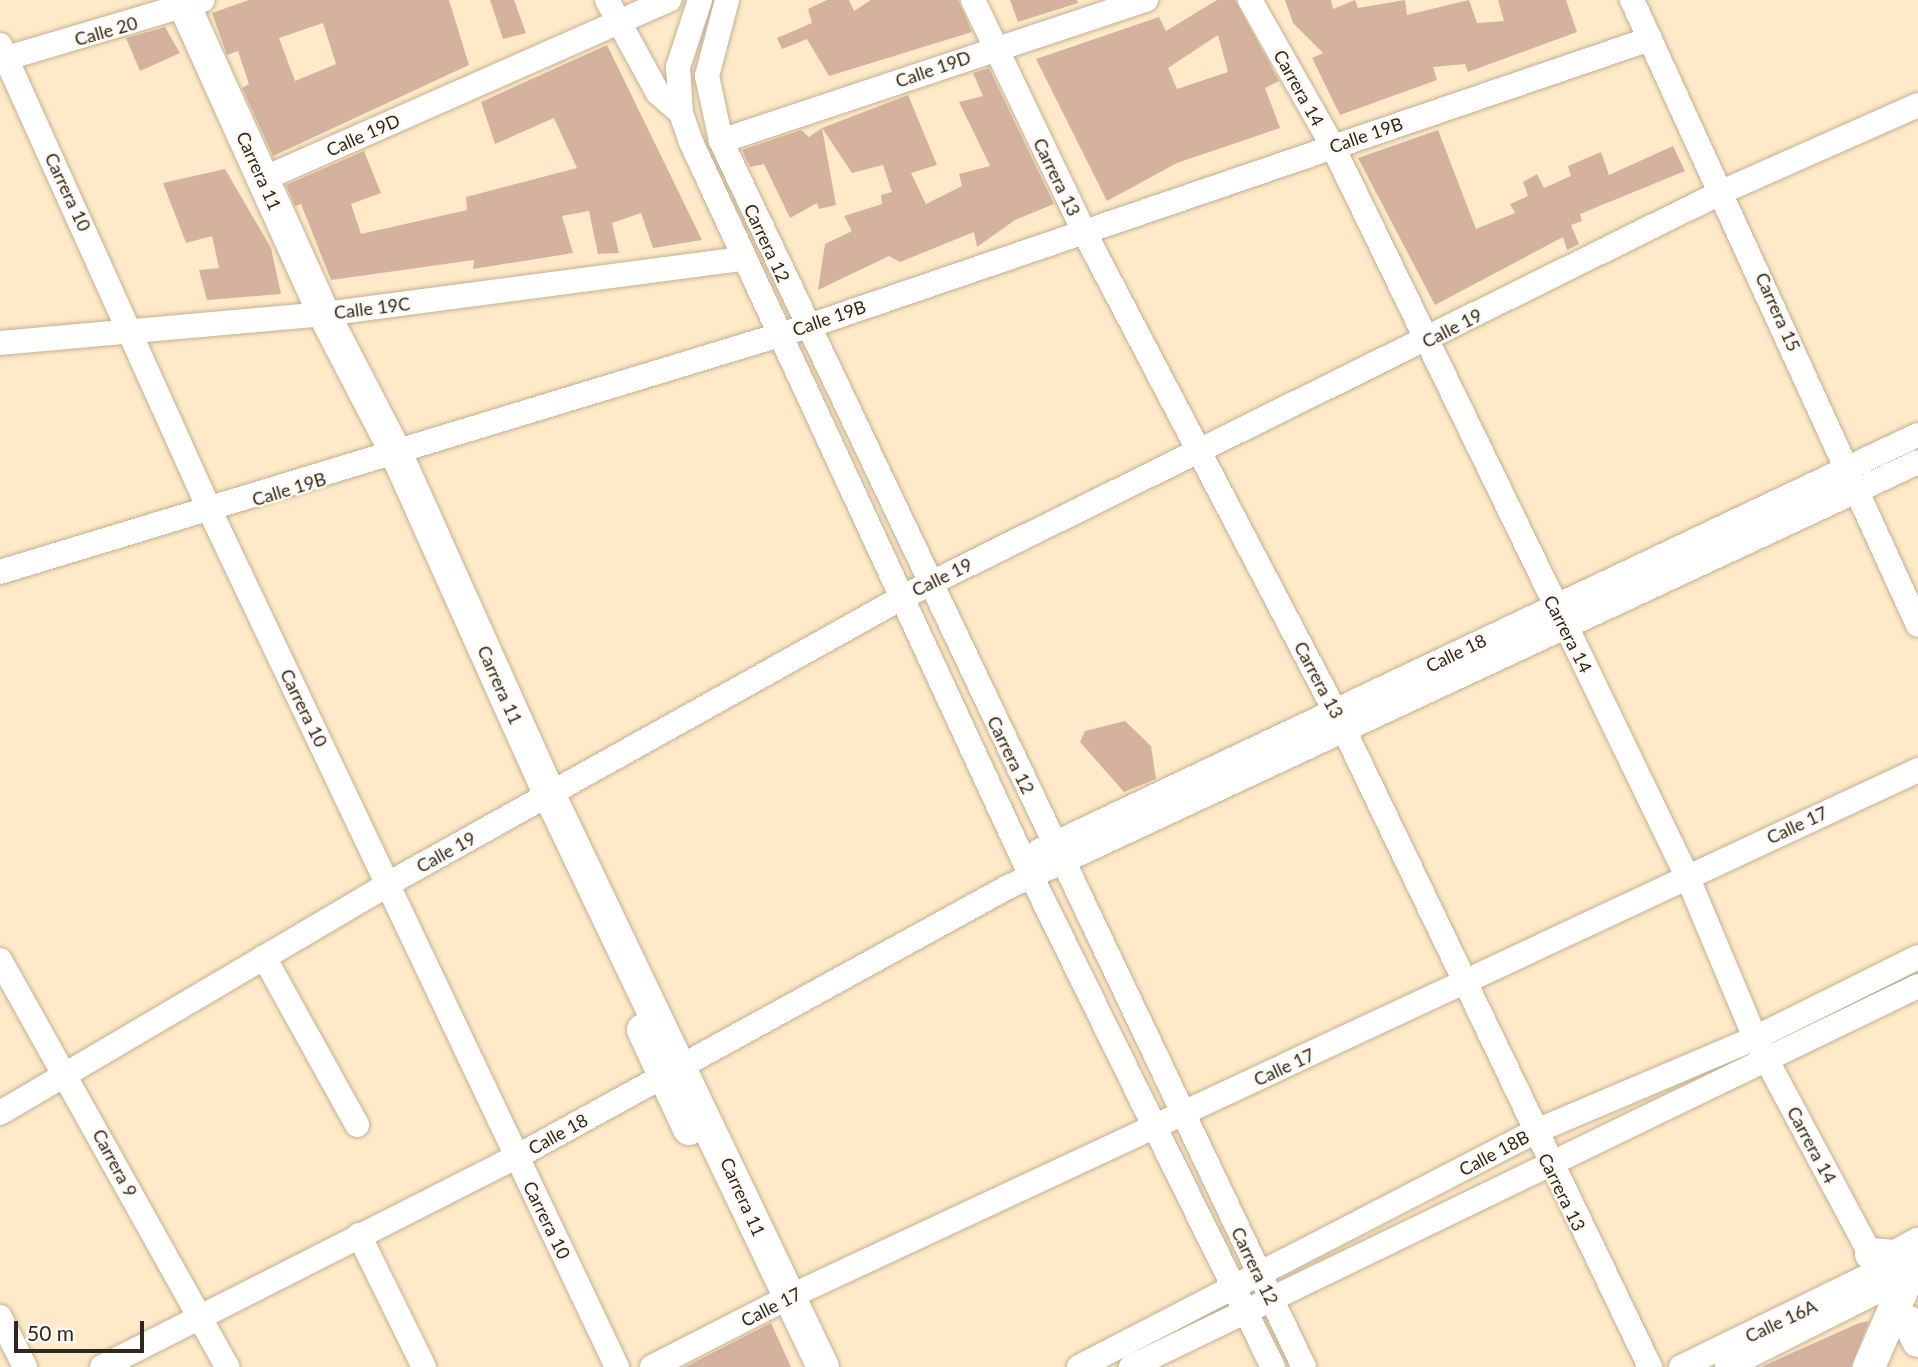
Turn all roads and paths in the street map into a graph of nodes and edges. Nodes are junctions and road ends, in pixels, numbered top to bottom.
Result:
1 (669, 0) edge
2 (700, 0) edge
3 (727, 0) edge
4 (973, 0) edge
5 (1146, 0) edge
6 (1250, 0) edge
7 (1633, 0) edge
8 (181, 4) edge
9 (612, 11) edge
10 (1650, 39) junction
11 (994, 48) junction
12 (4, 52) edge
13 (1918, 105) edge
14 (681, 113) junction
15 (721, 141) junction
16 (1333, 147) junction
17 (263, 179) junction
18 (1724, 191) junction
19 (1082, 228) junction
20 (743, 259) junction
21 (317, 314) junction
22 (794, 330) junction
23 (132, 333) junction
24 (1426, 341) junction
25 (0, 343) edge
26 (1918, 435) edge
27 (1198, 452) junction
28 (388, 458) junction
29 (1918, 462) edge
30 (1853, 480) junction
31 (211, 513) junction
32 (0, 572) edge
33 (928, 584) junction
34 (905, 596) junction
35 (1559, 615) junction
36 (1918, 625) edge
37 (1340, 720) junction
38 (1918, 770) edge
39 (542, 798) junction
40 (1059, 854) junction
41 (1028, 869) junction
42 (1686, 876) junction
43 (388, 884) junction
44 (264, 957) junction
45 (1918, 957) edge
46 (0, 960) edge
47 (1466, 981) junction
48 (1918, 986) edge
49 (1755, 1038) junction
50 (1767, 1060) junction
51 (673, 1070) junction
52 (67, 1074) junction
53 (0, 1113) edge
54 (1182, 1115) junction
55 (357, 1125) dead end
56 (1160, 1127) junction
57 (1534, 1132) junction
58 (516, 1157) junction
59 (1546, 1161) junction
60 (359, 1235) junction
61 (1918, 1244) edge
62 (1918, 1254) edge
63 (1260, 1277) junction
64 (1897, 1297) edge
65 (1272, 1300) junction
66 (780, 1302) junction
67 (1241, 1302) junction
68 (197, 1314) junction
69 (0, 1317) edge
70 (1171, 1359) edge
71 (25, 1367) edge
72 (102, 1367) edge
73 (227, 1367) edge
74 (424, 1367) edge
75 (617, 1367) edge
76 (652, 1367) edge
77 (799, 1367) edge
78 (823, 1367) edge
79 (1079, 1367) edge
80 (1131, 1367) edge
81 (1273, 1367) edge
82 (1304, 1367) edge
83 (1650, 1367) edge
84 (1681, 1367) edge
85 (1727, 1367) edge
86 (1869, 1367) edge
87 (1891, 1367) edge

1 - 9 street, Calle 19D
2 - 14 street
3 - 15 street, Carrera 12
4 - 11 street, Carrera 13
5 - 11 street, Calle 19D
6 - 16 street, Carrera 14
7 - 10 street, Carrera 15
8 - 12 street, Calle 20
8 - 17 main road, Carrera 11
8 - 21 main road, Carrera 11
9 - 14 street
9 - 17 street, Calle 19D
10 - 16 street, Calle 19B
10 - 18 street, Carrera 15
11 - 15 street, Calle 19D
11 - 19 street, Carrera 13
12 - 23 street, Carrera 10
13 - 18 street, Calle 19
14 - 20 street, Carrera 12
15 - 22 street, Carrera 12
16 - 19 street, Calle 19B
16 - 24 street, Carrera 14
17 - 21 main road, Carrera 11
18 - 24 street, Calle 19
18 - 30 street, Carrera 15
19 - 22 street, Calle 19B
19 - 27 street, Carrera 13
20 - 21 street, Calle 19C
20 - 22 street, Carrera 12
21 - 23 street, Calle 19C
21 - 28 main road, Carrera 11
22 - 28 street, Calle 19B
22 - 33 street, Carrera 12
22 - 34 street, Carrera 12
23 - 25 street, Calle 19C
23 - 31 street, Carrera 10
24 - 27 street, Calle 19
24 - 35 street, Carrera 14
26 - 30 street, Calle 18
27 - 33 street, Calle 19
27 - 37 street, Carrera 13
28 - 31 street, Calle 19B
28 - 39 main road, Carrera 11
29 - 30 street, Calle 18
30 - 35 street, Calle 18
30 - 36 street, Carrera 15
31 - 32 street, Calle 19B
31 - 43 street, Carrera 10
33 - 34 street, Calle 19
33 - 40 street, Carrera 12
34 - 39 street, Calle 19
34 - 41 street, Carrera 12
35 - 37 street, Calle 18
35 - 42 street, Carrera 14
37 - 40 street, Calle 18
37 - 47 street, Carrera 13
38 - 42 street, Calle 17
39 - 43 street, Calle 19
39 - 51 main road, Carrera 11
40 - 41 street, Calle 18
40 - 54 street, Carrera 12
41 - 51 street, Calle 18
41 - 56 street, Carrera 12
42 - 47 street, Calle 17
42 - 49 street, Carrera 14
43 - 44 street, Calle 19
43 - 58 street, Carrera 10
44 - 52 street, Calle 19
44 - 55 street
45 - 49 street, Calle 18B
46 - 52 street, Carrera 9
47 - 54 street, Calle 17
47 - 57 street, Carrera 13
48 - 50 street, Calle 18B
49 - 50 street, Carrera 14
49 - 57 street, Calle 18B
50 - 59 street, Calle 18B
50 - 64 street, Carrera 14
51 - 58 street, Calle 18
51 - 66 main road, Carrera 11
52 - 53 street, Calle 19
52 - 68 street, Carrera 9
54 - 56 street, Calle 17
54 - 63 street, Carrera 12
56 - 66 street, Calle 17
56 - 67 street, Carrera 12
57 - 59 street, Carrera 13
57 - 63 street, Calle 18B
58 - 60 street, Calle 18
58 - 75 street, Carrera 10
59 - 65 street, Calle 18B
59 - 83 street, Carrera 13
60 - 68 street, Calle 18
60 - 74 street
61 - 64 main road
62 - 64 main road
63 - 65 street, Carrera 12
63 - 67 street, Calle 18B
64 - 84 street, Calle 16A
64 - 85 street, Calle 16A
64 - 86 main road
64 - 87 main road
65 - 67 street, Calle 18B
65 - 82 street, Carrera 12
66 - 76 street, Calle 17
66 - 77 main road, Carrera 11
66 - 78 main road, Carrera 11
67 - 70 street, Calle 18B
67 - 79 street, Calle 18B
67 - 81 street, Carrera 12
68 - 72 street, Calle 18
68 - 73 street, Carrera 9
69 - 71 street
70 - 80 street, Calle 18B

